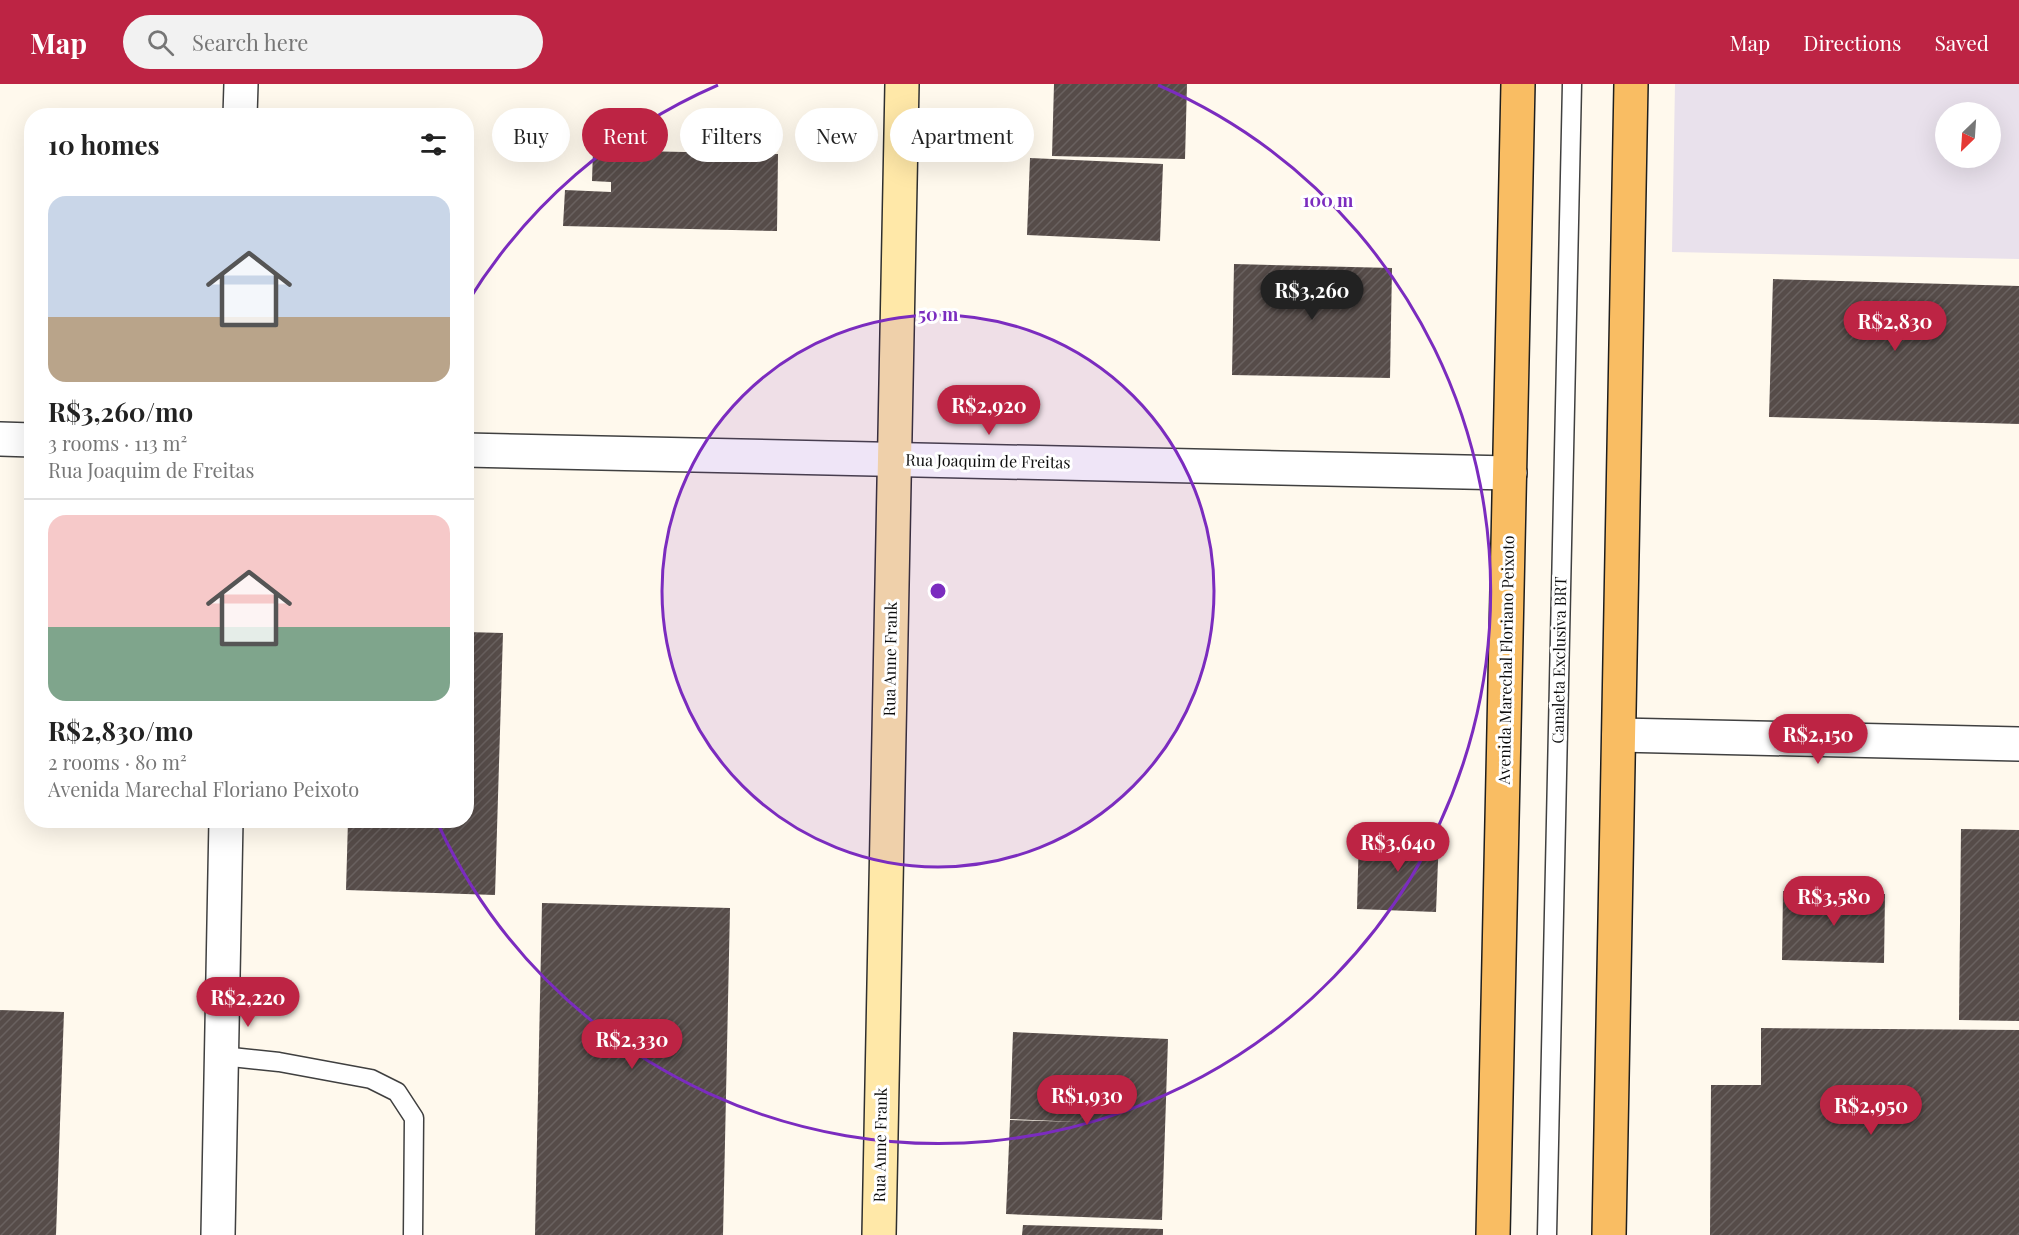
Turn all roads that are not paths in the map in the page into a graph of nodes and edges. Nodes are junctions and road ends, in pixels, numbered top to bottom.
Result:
1 (241, 84) edge
2 (902, 84) edge
3 (1518, 84) edge
4 (1572, 84) edge
5 (1631, 84) edge
6 (240, 108) edge
7 (0, 439) edge
8 (24, 440) edge
9 (474, 450) edge
10 (894, 459) junction
11 (1510, 473) junction
12 (1618, 735) junction
13 (2019, 744) edge
14 (226, 828) edge
15 (222, 1056) junction
16 (218, 1235) edge
17 (413, 1235) edge
18 (879, 1235) edge
19 (1493, 1235) edge
20 (1547, 1235) edge
21 (1609, 1235) edge

1 - 6 street
2 - 10 main road, Rua Anne Frank
3 - 11 main road, Avenida Marechal Floriano Peixoto
4 - 20 lane, Canaleta Exclusiva BRT
5 - 12 main road
7 - 8 street
9 - 10 street, Rua Joaquim de Freitas
10 - 11 street, Rua Joaquim de Freitas
10 - 18 main road, Rua Anne Frank
11 - 19 main road, Avenida Marechal Floriano Peixoto
12 - 13 street
12 - 21 main road
14 - 15 street
15 - 16 street
15 - 17 lane

